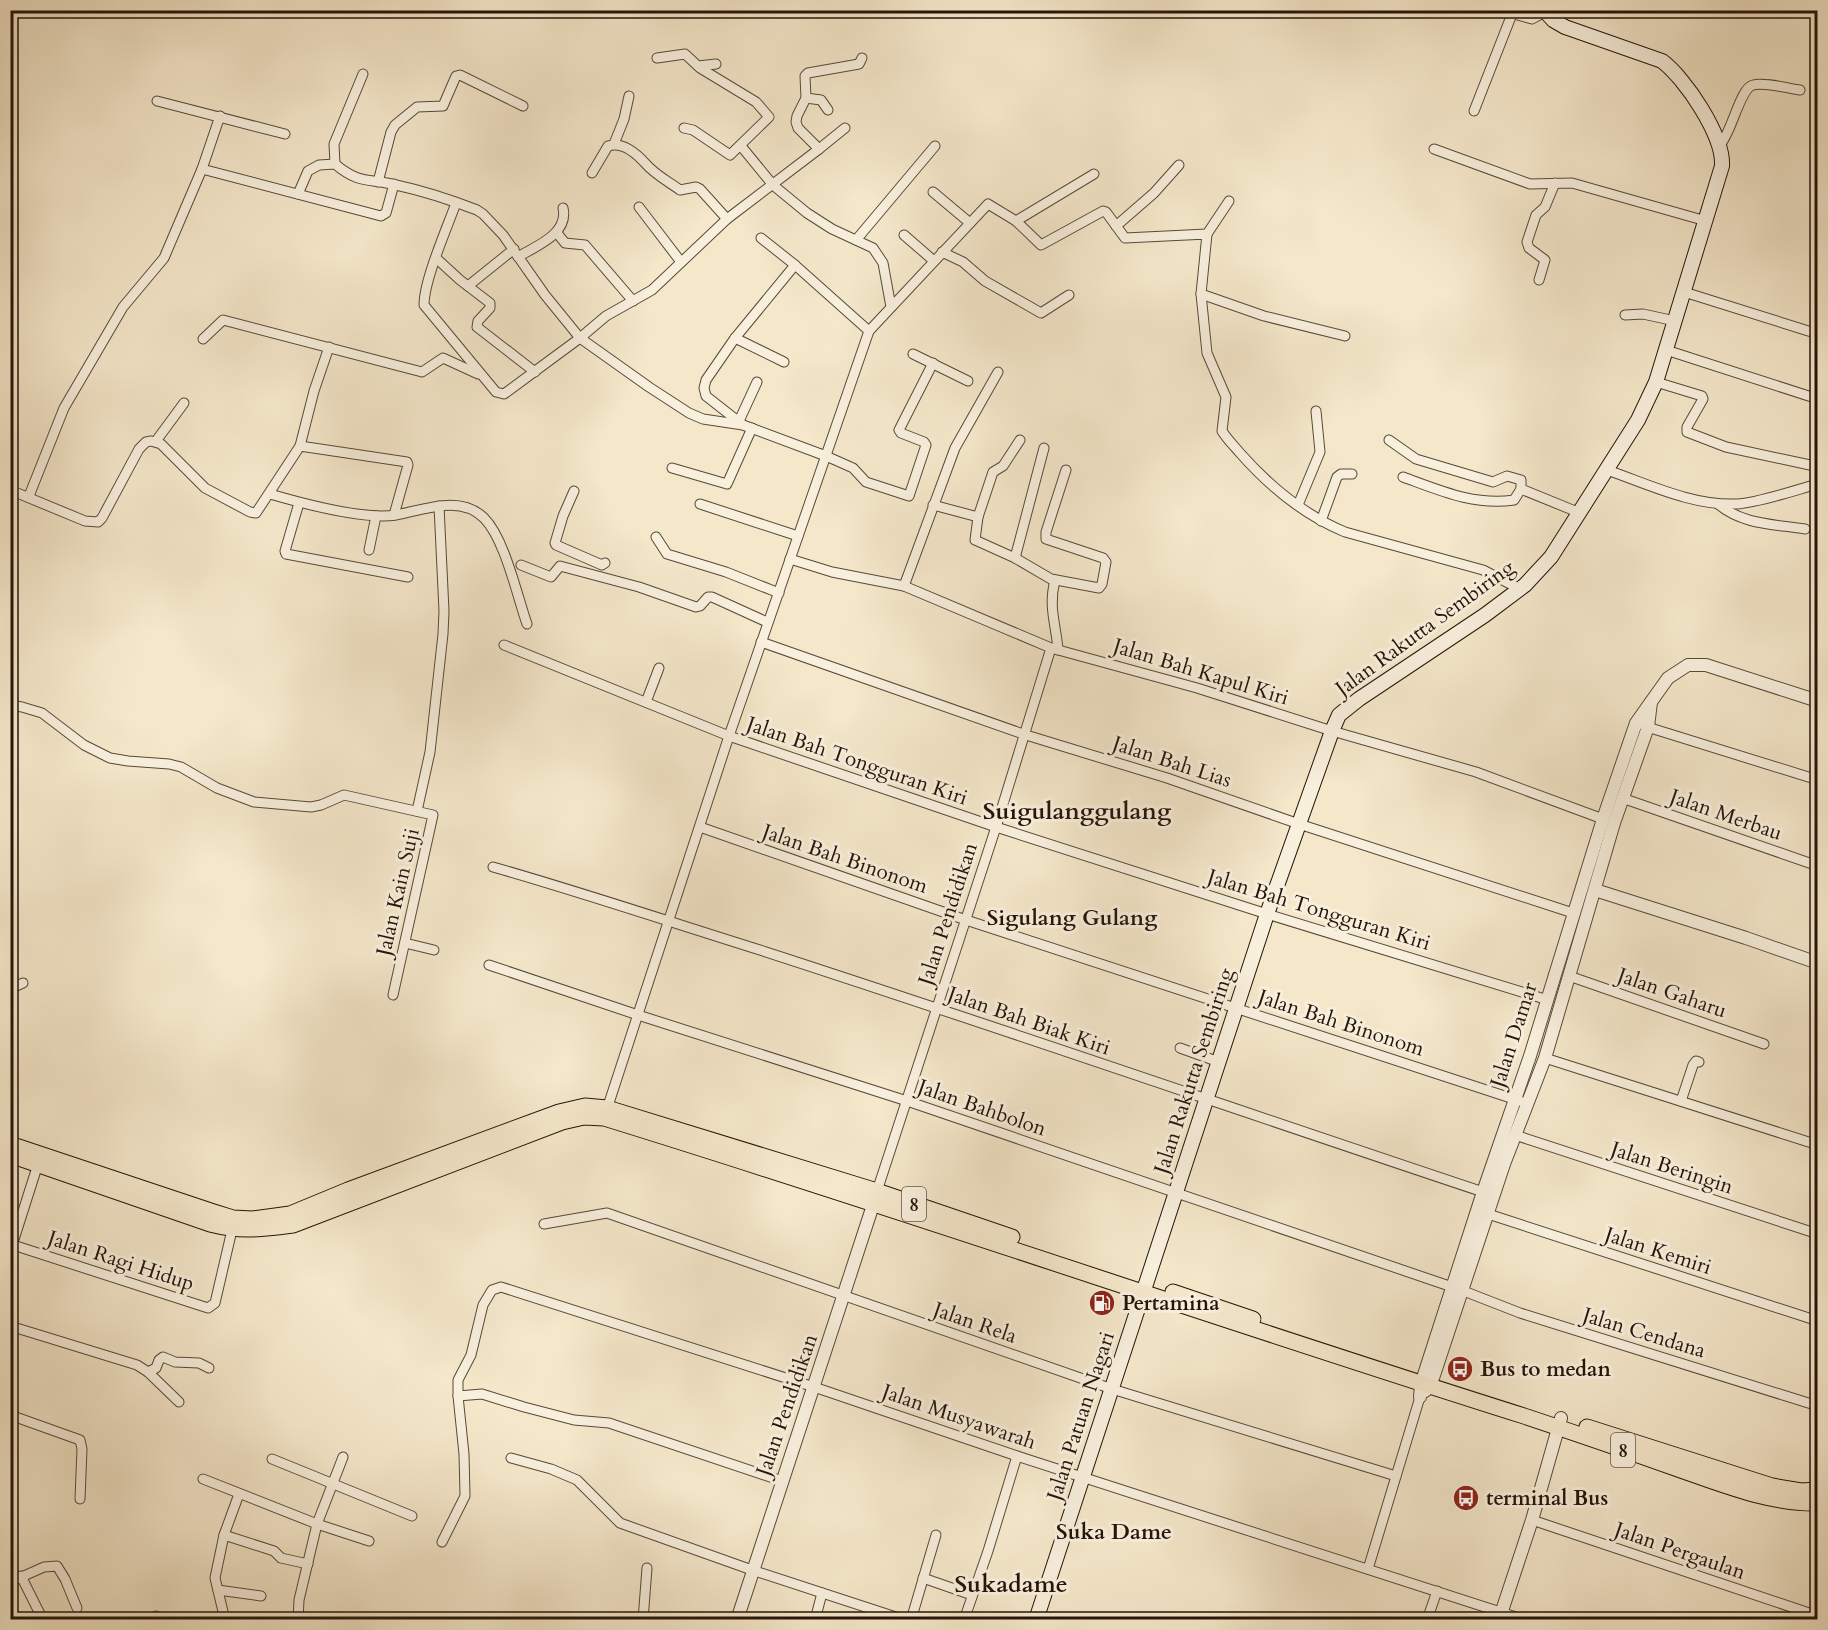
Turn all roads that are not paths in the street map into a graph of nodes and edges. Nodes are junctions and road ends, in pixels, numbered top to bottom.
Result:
1 (1500, 10) edge
2 (1545, 11) edge
3 (1512, 14) junction
4 (657, 58) dead end
5 (862, 58) dead end
6 (716, 64) dead end
7 (698, 66) junction
8 (363, 74) dead end
9 (1800, 90) dead end
10 (629, 96) dead end
11 (806, 98) junction
12 (157, 101) dead end
13 (523, 106) dead end
14 (828, 110) dead end
15 (1474, 111) dead end
16 (220, 116) junction
17 (684, 128) dead end
18 (845, 128) dead end
19 (285, 134) dead end
20 (614, 144) junction
21 (1720, 145) junction
22 (741, 146) junction
23 (935, 146) dead end
24 (819, 149) junction
25 (1434, 149) dead end
26 (335, 164) junction
27 (1179, 165) dead end
28 (202, 169) junction
29 (592, 173) dead end
30 (1094, 174) dead end
31 (378, 182) junction
32 (1555, 183) junction
33 (394, 184) junction
34 (773, 185) junction
35 (933, 192) dead end
36 (298, 194) junction
37 (1228, 201) dead end
38 (456, 203) junction
39 (639, 207) dead end
40 (563, 208) dead end
41 (726, 219) junction
42 (1016, 221) junction
43 (1706, 221) junction
44 (970, 223) junction
45 (1116, 226) junction
46 (557, 233) junction
47 (1207, 234) junction
48 (904, 235) dead end
49 (760, 238) dead end
50 (856, 240) junction
51 (942, 252) junction
52 (516, 253) junction
53 (436, 258) junction
54 (934, 261) junction
55 (681, 262) junction
56 (795, 265) junction
57 (1539, 280) dead end
58 (468, 286) junction
59 (1684, 292) junction
60 (1069, 294) dead end
61 (1201, 294) junction
62 (633, 301) junction
63 (891, 307) junction
64 (1625, 315) dead end
65 (1675, 321) junction
66 (868, 331) junction
67 (1818, 334) edge
68 (1345, 336) dead end
69 (580, 338) junction
70 (735, 338) junction
71 (203, 339) dead end
72 (329, 347) junction
73 (1666, 350) junction
74 (913, 354) dead end
75 (784, 362) dead end
76 (933, 363) junction
77 (535, 372) junction
78 (998, 372) dead end
79 (482, 375) junction
80 (968, 381) dead end
81 (757, 382) dead end
82 (1656, 382) junction
83 (1818, 399) edge
84 (183, 403) dead end
85 (1316, 411) dead end
86 (744, 425) junction
87 (1020, 440) dead end
88 (1389, 440) dead end
89 (156, 441) junction
90 (300, 446) junction
91 (1044, 448) dead end
92 (826, 456) junction
93 (1810, 465) dead end
94 (672, 468) dead end
95 (1066, 470) dead end
96 (1607, 470) junction
97 (1352, 474) dead end
98 (1403, 477) dead end
99 (1818, 482) edge
100 (1521, 489) junction
101 (10, 490) edge
102 (574, 491) dead end
103 (270, 494) junction
104 (29, 496) junction
105 (299, 503) junction
106 (700, 504) dead end
107 (1718, 504) junction
108 (933, 505) junction
109 (1298, 505) junction
110 (439, 506) junction
111 (1580, 513) junction
112 (394, 515) junction
113 (376, 516) junction
114 (978, 517) junction
115 (1321, 521) junction
116 (1805, 529) dead end
117 (798, 536) junction
118 (656, 537) dead end
119 (369, 550) dead end
120 (557, 556) junction
121 (1015, 558) junction
122 (790, 559) junction
123 (605, 563) dead end
124 (521, 565) dead end
125 (408, 577) dead end
126 (1055, 580) junction
127 (904, 586) junction
128 (1520, 589) junction
129 (779, 592) junction
130 (767, 622) junction
131 (527, 624) dead end
132 (761, 642) junction
133 (504, 645) dead end
134 (1055, 649) junction
135 (659, 668) dead end
136 (1818, 701) edge
137 (646, 702) junction
138 (10, 705) edge
139 (1642, 725) junction
140 (1332, 731) junction
141 (1026, 735) junction
142 (729, 736) junction
143 (1818, 780) edge
144 (1622, 798) junction
145 (417, 811) junction
146 (1603, 819) junction
147 (1299, 824) junction
148 (700, 827) junction
149 (996, 827) junction
150 (1818, 866) edge
151 (493, 867) dead end
152 (1595, 890) junction
153 (1573, 913) junction
154 (1267, 914) junction
155 (966, 920) junction
156 (669, 921) junction
157 (405, 943) junction
158 (434, 950) dead end
159 (1818, 963) edge
160 (489, 965) dead end
161 (1569, 976) junction
162 (23, 983) dead end
163 (10, 990) edge
164 (393, 995) dead end
165 (1548, 1000) junction
166 (1237, 1008) junction
167 (938, 1009) junction
168 (638, 1016) junction
169 (1764, 1044) dead end
170 (1180, 1048) dead end
171 (1545, 1058) junction
172 (1219, 1062) junction
173 (1699, 1062) dead end
174 (1206, 1100) junction
175 (907, 1101) junction
176 (1520, 1101) junction
177 (1681, 1101) junction
178 (605, 1113) junction
179 (1515, 1135) junction
180 (10, 1144) edge
181 (1818, 1144) edge
182 (10, 1155) edge
183 (1499, 1162) junction
184 (38, 1164) junction
185 (1483, 1192) junction
186 (1175, 1193) junction
187 (876, 1197) junction
188 (1488, 1214) junction
189 (544, 1224) dead end
190 (232, 1230) junction
191 (1818, 1234) edge
192 (11, 1247) edge
193 (1146, 1289) junction
194 (1457, 1289) junction
195 (844, 1297) junction
196 (1818, 1321) edge
197 (10, 1326) edge
198 (209, 1368) dead end
199 (148, 1372) junction
200 (1426, 1384) junction
201 (814, 1387) junction
202 (1112, 1389) junction
203 (458, 1396) junction
204 (178, 1402) dead end
205 (1818, 1406) edge
206 (10, 1415) edge
207 (1560, 1423) junction
208 (1017, 1456) junction
209 (343, 1457) dead end
210 (511, 1458) dead end
211 (272, 1459) dead end
212 (1396, 1476) junction
213 (1082, 1477) junction
214 (203, 1479) dead end
215 (782, 1481) junction
216 (334, 1485) junction
217 (1818, 1490) edge
218 (239, 1494) junction
219 (80, 1499) dead end
220 (1818, 1503) edge
221 (412, 1516) dead end
222 (1532, 1520) junction
223 (317, 1524) junction
224 (936, 1534) dead end
225 (224, 1535) junction
226 (369, 1541) dead end
227 (442, 1542) dead end
228 (308, 1564) junction
229 (647, 1568) dead end
230 (1368, 1569) junction
231 (752, 1570) junction
232 (21, 1576) junction
233 (923, 1578) junction
234 (10, 1582) edge
235 (218, 1590) junction
236 (1437, 1592) junction
237 (822, 1593) junction
238 (261, 1596) dead end
239 (972, 1596) junction
240 (77, 1608) dead end
241 (1500, 1616) edge
242 (1818, 1616) edge
243 (43, 1620) edge
244 (225, 1620) edge
245 (298, 1620) edge
246 (643, 1620) edge
247 (737, 1620) edge
248 (815, 1620) edge
249 (905, 1620) edge
250 (910, 1620) edge
251 (964, 1620) edge
252 (1036, 1620) edge
253 (1427, 1620) edge
254 (1525, 1620) edge

1 - 3 street
2 - 3 street
2 - 21 main road, Jalan Rakutta Sembiring
3 - 15 street
4 - 7 street
5 - 11 street
6 - 7 street
7 - 22 street
8 - 26 street
9 - 21 street
10 - 20 street
11 - 14 street
11 - 24 street
12 - 16 street
13 - 31 street
16 - 19 street
16 - 28 street
17 - 22 street
18 - 24 street
20 - 29 street
20 - 41 street
21 - 43 main road, Jalan Rakutta Sembiring
22 - 34 street
23 - 50 street
24 - 34 street
25 - 32 street
26 - 31 street
26 - 36 street
27 - 45 street
28 - 36 street
28 - 104 street
30 - 42 street
31 - 33 street
32 - 43 street
32 - 57 street
33 - 36 street
33 - 38 street
34 - 41 street
34 - 50 street
35 - 44 street
37 - 47 street
38 - 52 street
38 - 53 street
39 - 55 street
40 - 46 street
41 - 55 street
42 - 44 street
42 - 45 street
43 - 59 main road, Jalan Rakutta Sembiring
44 - 51 street
45 - 47 street
46 - 52 street
46 - 62 street
47 - 61 street
48 - 54 street
49 - 56 street
50 - 63 street
51 - 54 street
51 - 60 street
52 - 58 street
52 - 69 street
53 - 58 street
53 - 79 street
54 - 63 street
55 - 62 street
56 - 66 street
56 - 70 street
58 - 77 street
59 - 65 main road, Jalan Rakutta Sembiring
59 - 67 street
61 - 68 street
61 - 109 street
62 - 69 street
63 - 66 street
64 - 65 street
65 - 73 main road, Jalan Rakutta Sembiring
66 - 92 street
69 - 77 street
69 - 86 street
70 - 75 street
70 - 86 street
71 - 72 street
72 - 79 street
72 - 90 street
73 - 82 main road, Jalan Rakutta Sembiring
73 - 83 street
74 - 76 street
76 - 80 street
76 - 92 street
77 - 79 street
78 - 108 street
81 - 86 street
82 - 93 street
82 - 96 main road, Jalan Rakutta Sembiring
84 - 89 street
85 - 109 street
86 - 92 street
86 - 94 street
87 - 114 street
88 - 100 street
89 - 103 street
89 - 104 street
90 - 103 street
90 - 112 street
91 - 121 street
92 - 117 street
95 - 126 street
96 - 107 street
96 - 111 main road, Jalan Rakutta Sembiring
97 - 115 street
98 - 100 street
99 - 107 street
100 - 111 street
101 - 104 street
102 - 120 street
103 - 105 street
105 - 113 street
105 - 125 street
106 - 117 street
107 - 116 street
108 - 114 street
108 - 127 street
109 - 115 street
110 - 112 street
110 - 131 street
110 - 145 street
111 - 128 main road, Jalan Rakutta Sembiring
112 - 113 street
113 - 119 street
114 - 121 street
115 - 128 street
117 - 122 street
118 - 129 street
120 - 123 street
120 - 124 street
120 - 130 street
121 - 126 street
122 - 127 street, Jalan Bah Kapul Kiri
122 - 129 street
126 - 134 street
127 - 134 street, Jalan Bah Kapul Kiri
128 - 140 main road, Jalan Rakutta Sembiring
129 - 130 street
130 - 132 street
132 - 141 street, Jalan Bah Lias
132 - 142 street
133 - 137 street, Jalan Bah Tongguran Kiri
134 - 140 street, Jalan Bah Kapul Kiri
134 - 141 street, Jalan Pendidikan
135 - 137 street
136 - 139 street, Jalan Damar
137 - 142 street, Jalan Bah Tongguran Kiri
138 - 145 street, Jalan Kain Suji
139 - 143 street
139 - 144 street, Jalan Damar
139 - 146 street, Jalan Damar
140 - 146 street, Jalan Bah Kapul Kiri
140 - 147 main road, Jalan Rakutta Sembiring
141 - 147 street, Jalan Bah Lias
141 - 149 street, Jalan Pendidikan
142 - 148 street
142 - 149 street, Jalan Bah Tongguran Kiri
144 - 150 street, Jalan Merbau
144 - 152 street, Jalan Damar
145 - 157 street, Jalan Kain Suji
146 - 153 street, Jalan Damar
147 - 153 street, Jalan Bah Lias
147 - 154 main road, Jalan Rakutta Sembiring
148 - 155 street, Jalan Bah Binonom
148 - 156 street
149 - 154 street, Jalan Bah Tongguran Kiri
149 - 155 street, Jalan Pendidikan
151 - 156 street, Jalan Bah Biak Kiri
152 - 159 street
152 - 161 street, Jalan Damar
153 - 165 street, Jalan Damar
154 - 165 street, Jalan Bah Tongguran Kiri
154 - 166 main road, Jalan Rakutta Sembiring
155 - 166 street, Jalan Bah Binonom
155 - 167 street, Jalan Pendidikan
156 - 167 street, Jalan Bah Biak Kiri
156 - 168 street
157 - 158 street
157 - 164 street, Jalan Kain Suji
160 - 168 street, Jalan Bahbolon
161 - 169 street, Jalan Gaharu
161 - 171 street, Jalan Damar
162 - 163 street
165 - 176 street, Jalan Damar
166 - 172 main road, Jalan Rakutta Sembiring
166 - 176 street, Jalan Bah Binonom
167 - 174 street, Jalan Bah Biak Kiri
167 - 175 street, Jalan Pendidikan
168 - 175 street, Jalan Bahbolon
168 - 178 street
170 - 172 street
171 - 176 street, Jalan Damar
171 - 177 street
172 - 174 main road, Jalan Rakutta Sembiring
173 - 177 street
174 - 185 street, Jalan Bah Biak Kiri
174 - 186 main road, Jalan Rakutta Sembiring
175 - 186 street, Jalan Bahbolon
175 - 187 street, Jalan Pendidikan
176 - 179 street, Jalan Damar
176 - 183 street, Jalan Damar
177 - 181 street
178 - 180 highway, 8
178 - 187 highway, 8
178 - 190 highway, 8
179 - 183 street, Jalan Damar
179 - 191 street, Jalan Beringin
182 - 184 highway, 8
183 - 185 street, Jalan Damar
183 - 188 street, Jalan Damar
184 - 190 highway, 8
184 - 192 street
185 - 194 street, Jalan Damar
186 - 193 main road, Jalan Rakutta Sembiring
186 - 194 street, Jalan Bahbolon
187 - 193 highway, 8
187 - 195 street, Jalan Pendidikan
188 - 194 street, Jalan Damar
188 - 196 street, Jalan Kemiri
189 - 195 street, Jalan Rela
190 - 192 street, Jalan Ragi Hidup
193 - 200 highway, 8
193 - 202 main road, Jalan Patuan Nagari
194 - 200 street, Jalan Damar
194 - 205 street, Jalan Cendana
195 - 201 street, Jalan Pendidikan
195 - 202 street, Jalan Rela
197 - 199 street
198 - 199 street
199 - 204 street
200 - 207 highway, 8
200 - 212 street
201 - 203 street, Jalan Musyawarah
201 - 208 street, Jalan Musyawarah
201 - 215 street, Jalan Pendidikan
202 - 212 street, Jalan Rela
202 - 213 main road, Jalan Patuan Nagari
203 - 215 street
203 - 227 street
206 - 219 street
207 - 217 highway, 8
207 - 220 highway, 8
207 - 222 street
208 - 213 street, Jalan Musyawarah
208 - 239 street
209 - 216 street
210 - 231 street
211 - 216 street
212 - 230 street
213 - 230 street, Jalan Musyawarah
213 - 252 main road, Jalan Patuan Nagari
214 - 218 street
215 - 231 street, Jalan Pendidikan
216 - 221 street
216 - 223 street
218 - 223 street
218 - 225 street
222 - 241 street
222 - 242 street, Jalan Pergaulan
223 - 226 street
223 - 228 street
224 - 233 street
225 - 228 street
225 - 235 street
228 - 245 street
229 - 246 street
230 - 236 street, Jalan Musyawarah
231 - 237 street
231 - 247 street, Jalan Pendidikan
232 - 234 street
232 - 240 street
232 - 243 street
233 - 239 street
233 - 250 street
235 - 238 street
235 - 244 street
236 - 241 street, Jalan Musyawarah
236 - 253 street
237 - 248 street
237 - 249 street
239 - 251 street
241 - 254 street, Jalan Musyawarah

